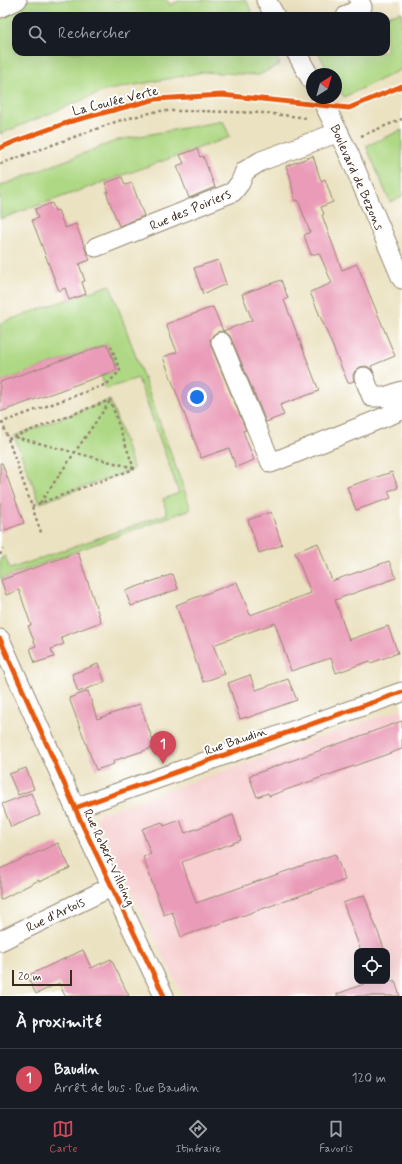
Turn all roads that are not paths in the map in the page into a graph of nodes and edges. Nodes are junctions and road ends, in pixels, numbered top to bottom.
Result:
1 (17, 0) edge
2 (266, 0) edge
3 (358, 0) edge
4 (0, 8) edge
5 (273, 12) edge
6 (353, 12) edge
7 (298, 56) edge
8 (306, 70) edge
9 (324, 104) edge
10 (339, 132) junction
11 (96, 247) dead end
12 (402, 278) edge
13 (221, 342) dead end
14 (364, 377) dead end
15 (402, 391) edge
16 (402, 410) edge
17 (0, 639) edge
18 (402, 692) edge
19 (75, 808) junction
20 (111, 887) junction
21 (0, 941) edge
22 (164, 996) edge

1 - 4 street
2 - 5 street
3 - 6 street
7 - 8 street
9 - 10 street, Boulevard de Bezons
10 - 11 street, Rue des Poiriers
10 - 12 street, Boulevard de Bezons
13 - 16 street
14 - 15 street
17 - 19 street, Rue Robert Villoing
18 - 19 street, Rue Baudin
19 - 20 street, Rue Robert Villoing
20 - 21 street, Rue d'Artois
20 - 22 street, Rue Robert Villoing

